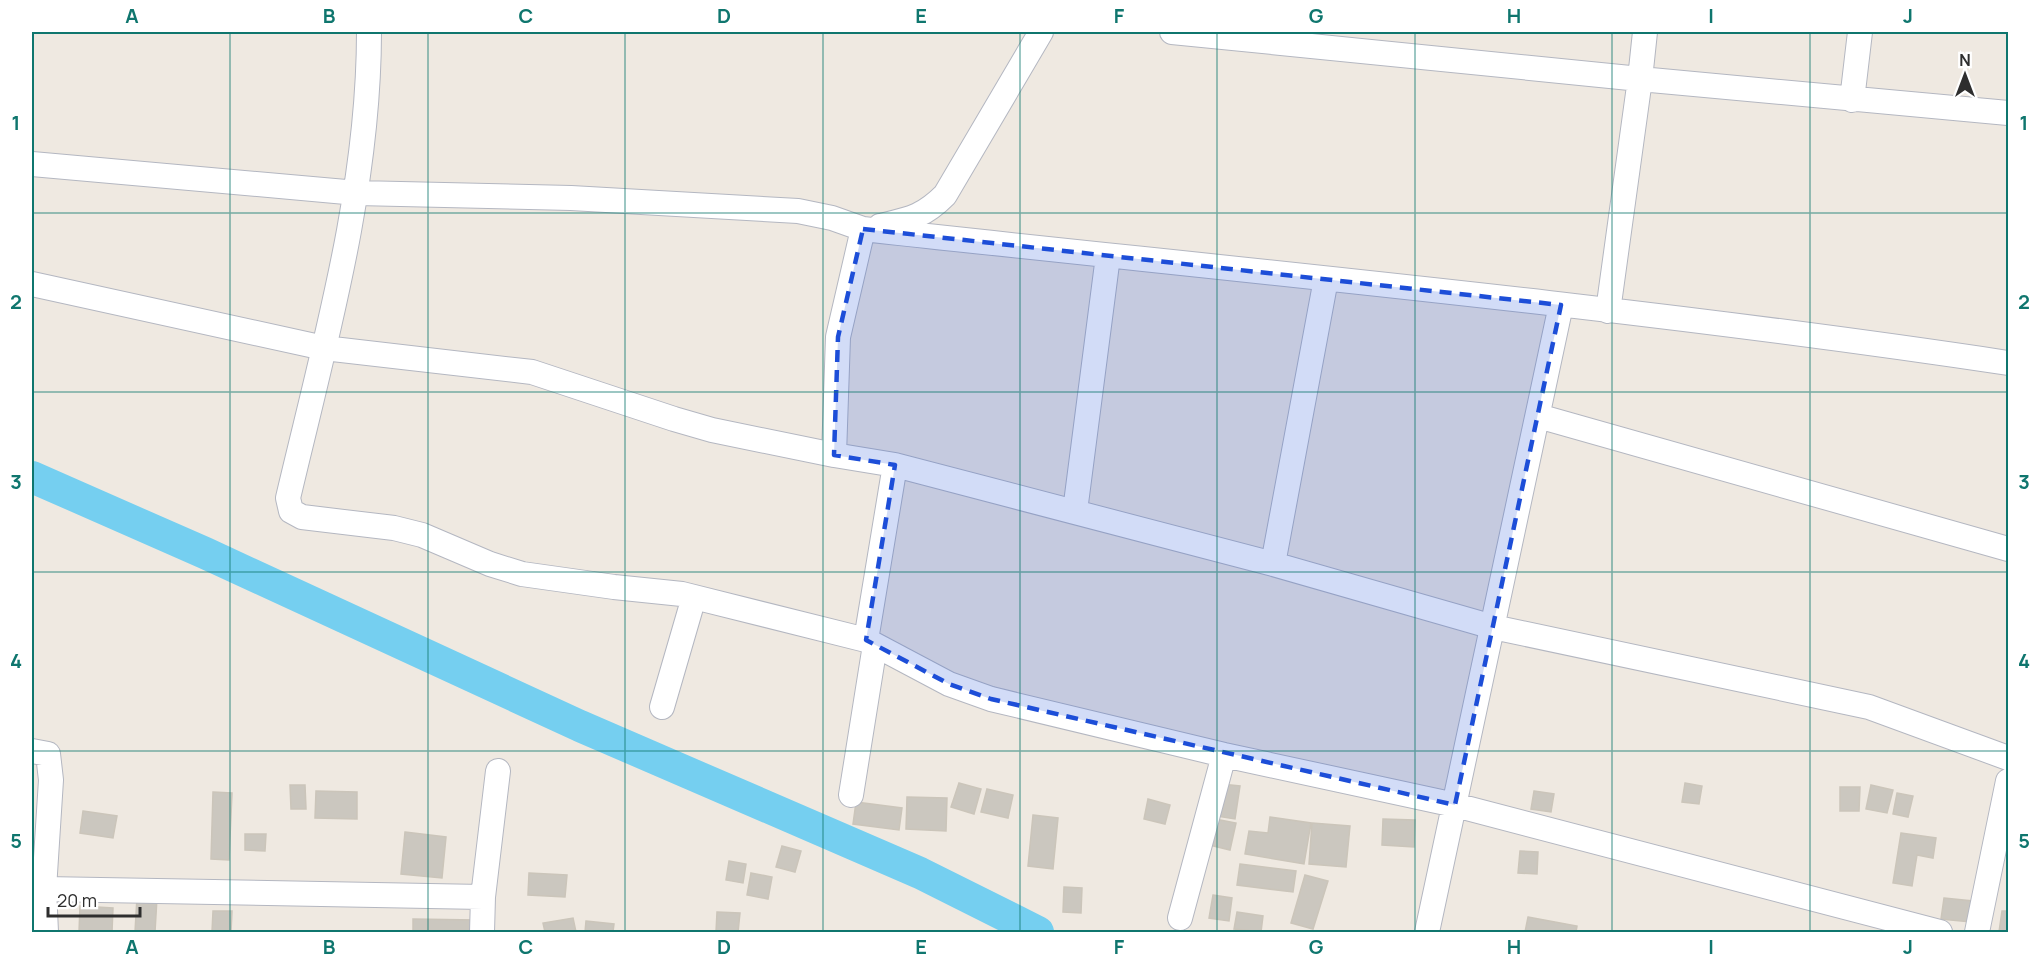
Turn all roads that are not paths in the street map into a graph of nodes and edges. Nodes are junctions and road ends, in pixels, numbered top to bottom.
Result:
1 (369, 32) edge
2 (1041, 32) edge
3 (1172, 32) edge
4 (1645, 32) edge
5 (1860, 32) edge
6 (1640, 79) junction
7 (1852, 99) junction
8 (2008, 113) edge
9 (32, 164) edge
10 (357, 193) junction
11 (863, 229) junction
12 (1108, 256) junction
13 (1326, 279) junction
14 (32, 284) edge
15 (1561, 305) junction
16 (1608, 311) junction
17 (324, 348) junction
18 (2008, 363) edge
19 (1538, 416) junction
20 (834, 455) junction
21 (895, 465) junction
22 (1075, 511) junction
23 (2008, 549) edge
24 (1273, 564) junction
25 (694, 597) junction
26 (1493, 627) junction
27 (871, 643) junction
28 (662, 707) dead end
29 (32, 751) edge
30 (1224, 755) junction
31 (2008, 758) edge
32 (498, 771) dead end
33 (2008, 781) edge
34 (850, 795) dead end
35 (1455, 805) junction
36 (44, 889) junction
37 (483, 897) junction
38 (1180, 918) dead end
39 (46, 933) edge
40 (482, 933) edge
41 (1427, 933) edge
42 (1940, 933) edge
43 (1977, 933) edge

1 - 10 street
2 - 11 street
3 - 6 street
4 - 6 street
5 - 7 street
6 - 7 street
6 - 16 street
7 - 8 street
9 - 10 street
10 - 11 street
10 - 17 street
11 - 12 street
11 - 20 street
12 - 13 street
12 - 22 street
13 - 15 street
13 - 24 street
14 - 17 street
15 - 16 street
15 - 19 street
16 - 18 street
17 - 20 street
17 - 25 street
19 - 23 street
19 - 26 street
20 - 21 street
21 - 22 street
21 - 27 street
22 - 24 street
24 - 26 street
25 - 27 street
25 - 28 street
26 - 31 street
26 - 35 street
27 - 30 street
27 - 34 street
29 - 36 street
30 - 35 street
30 - 38 street
32 - 37 street
33 - 43 street
35 - 41 street
35 - 42 street
36 - 37 street
36 - 39 street
37 - 40 street

